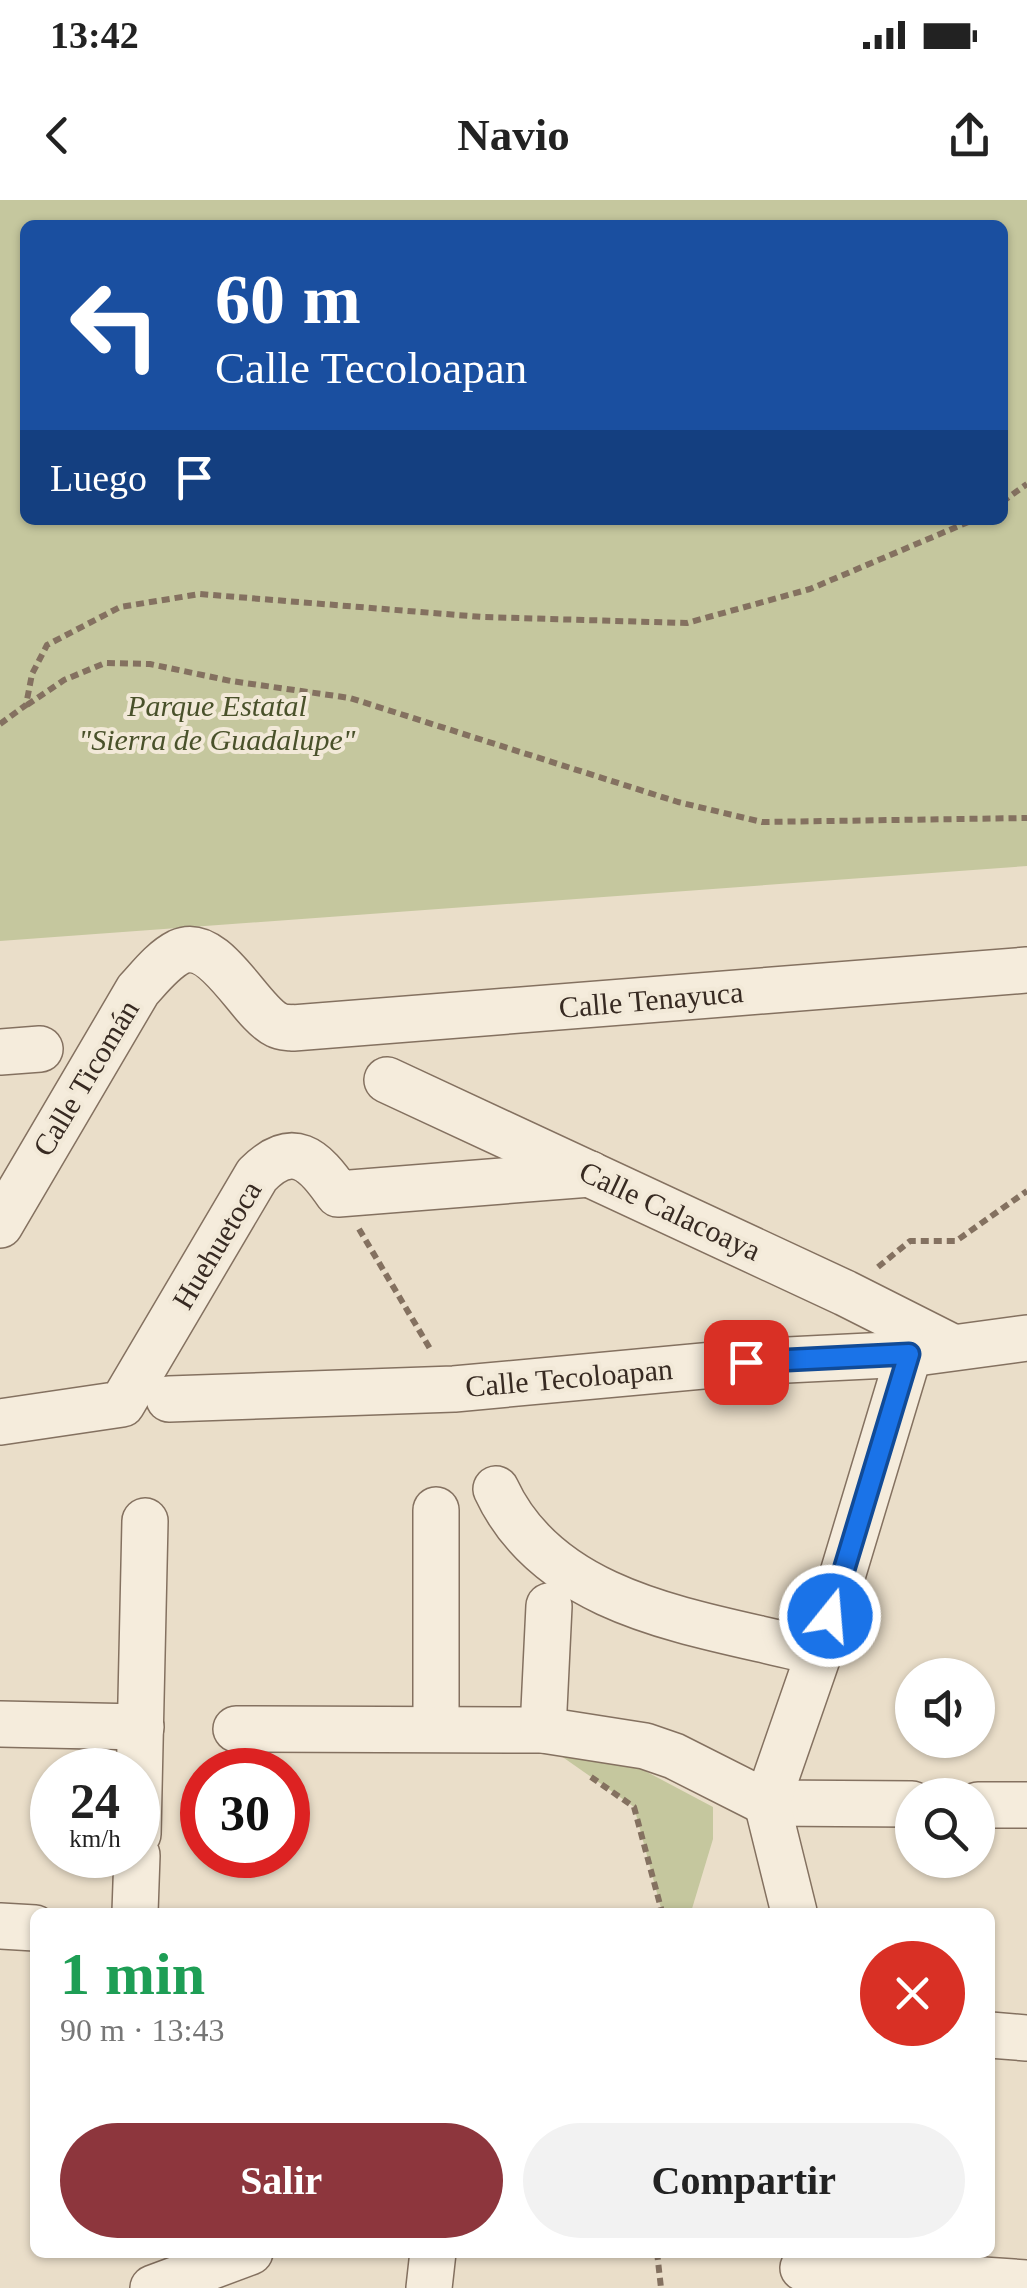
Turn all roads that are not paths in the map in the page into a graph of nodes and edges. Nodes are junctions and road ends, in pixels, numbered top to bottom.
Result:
1 (191, 949) joint
2 (1027, 970) edge
3 (388, 1080) dead end
4 (590, 1174) junction
5 (0, 1225) edge
6 (1027, 1338) edge
7 (930, 1350) junction
8 (169, 1399) dead end
9 (0, 1422) edge
10 (496, 1489) dead end
11 (436, 1510) dead end
12 (145, 1521) dead end
13 (550, 1606) dead end
14 (819, 1653) junction
15 (0, 1724) edge
16 (141, 1727) junction
17 (436, 1727) junction
18 (236, 1729) dead end
19 (544, 1730) junction
20 (140, 1748) edge
21 (767, 1802) junction
22 (895, 1804) edge
23 (995, 1804) edge
24 (1027, 1805) edge
25 (136, 1878) edge
26 (135, 1908) edge
27 (793, 1908) edge
28 (0, 1926) edge
29 (30, 1928) edge
30 (995, 2035) edge
31 (1027, 2038) edge
32 (140, 2258) edge
33 (234, 2258) edge
34 (432, 2258) edge
35 (802, 2269) edge
36 (1027, 2282) edge
37 (139, 2288) edge
38 (153, 2288) edge
39 (430, 2288) edge

1 - 2 street, Calle Tenayuca
1 - 5 street, Calle Ticomán
3 - 4 street, Calle Calacoaya
4 - 7 street, Calle Calacoaya
4 - 9 street, Huehuetoca
6 - 7 street, Calle Tecoloapan
7 - 8 street, Calle Tecoloapan
7 - 14 street
10 - 14 street
11 - 17 street
12 - 16 street
13 - 19 street
14 - 21 street
15 - 16 street
16 - 20 street
17 - 18 street
17 - 19 street
19 - 21 street
21 - 22 street
21 - 27 street
23 - 24 street
25 - 26 street
28 - 29 street
30 - 31 street
32 - 37 street
33 - 38 street
34 - 39 street
35 - 36 street

